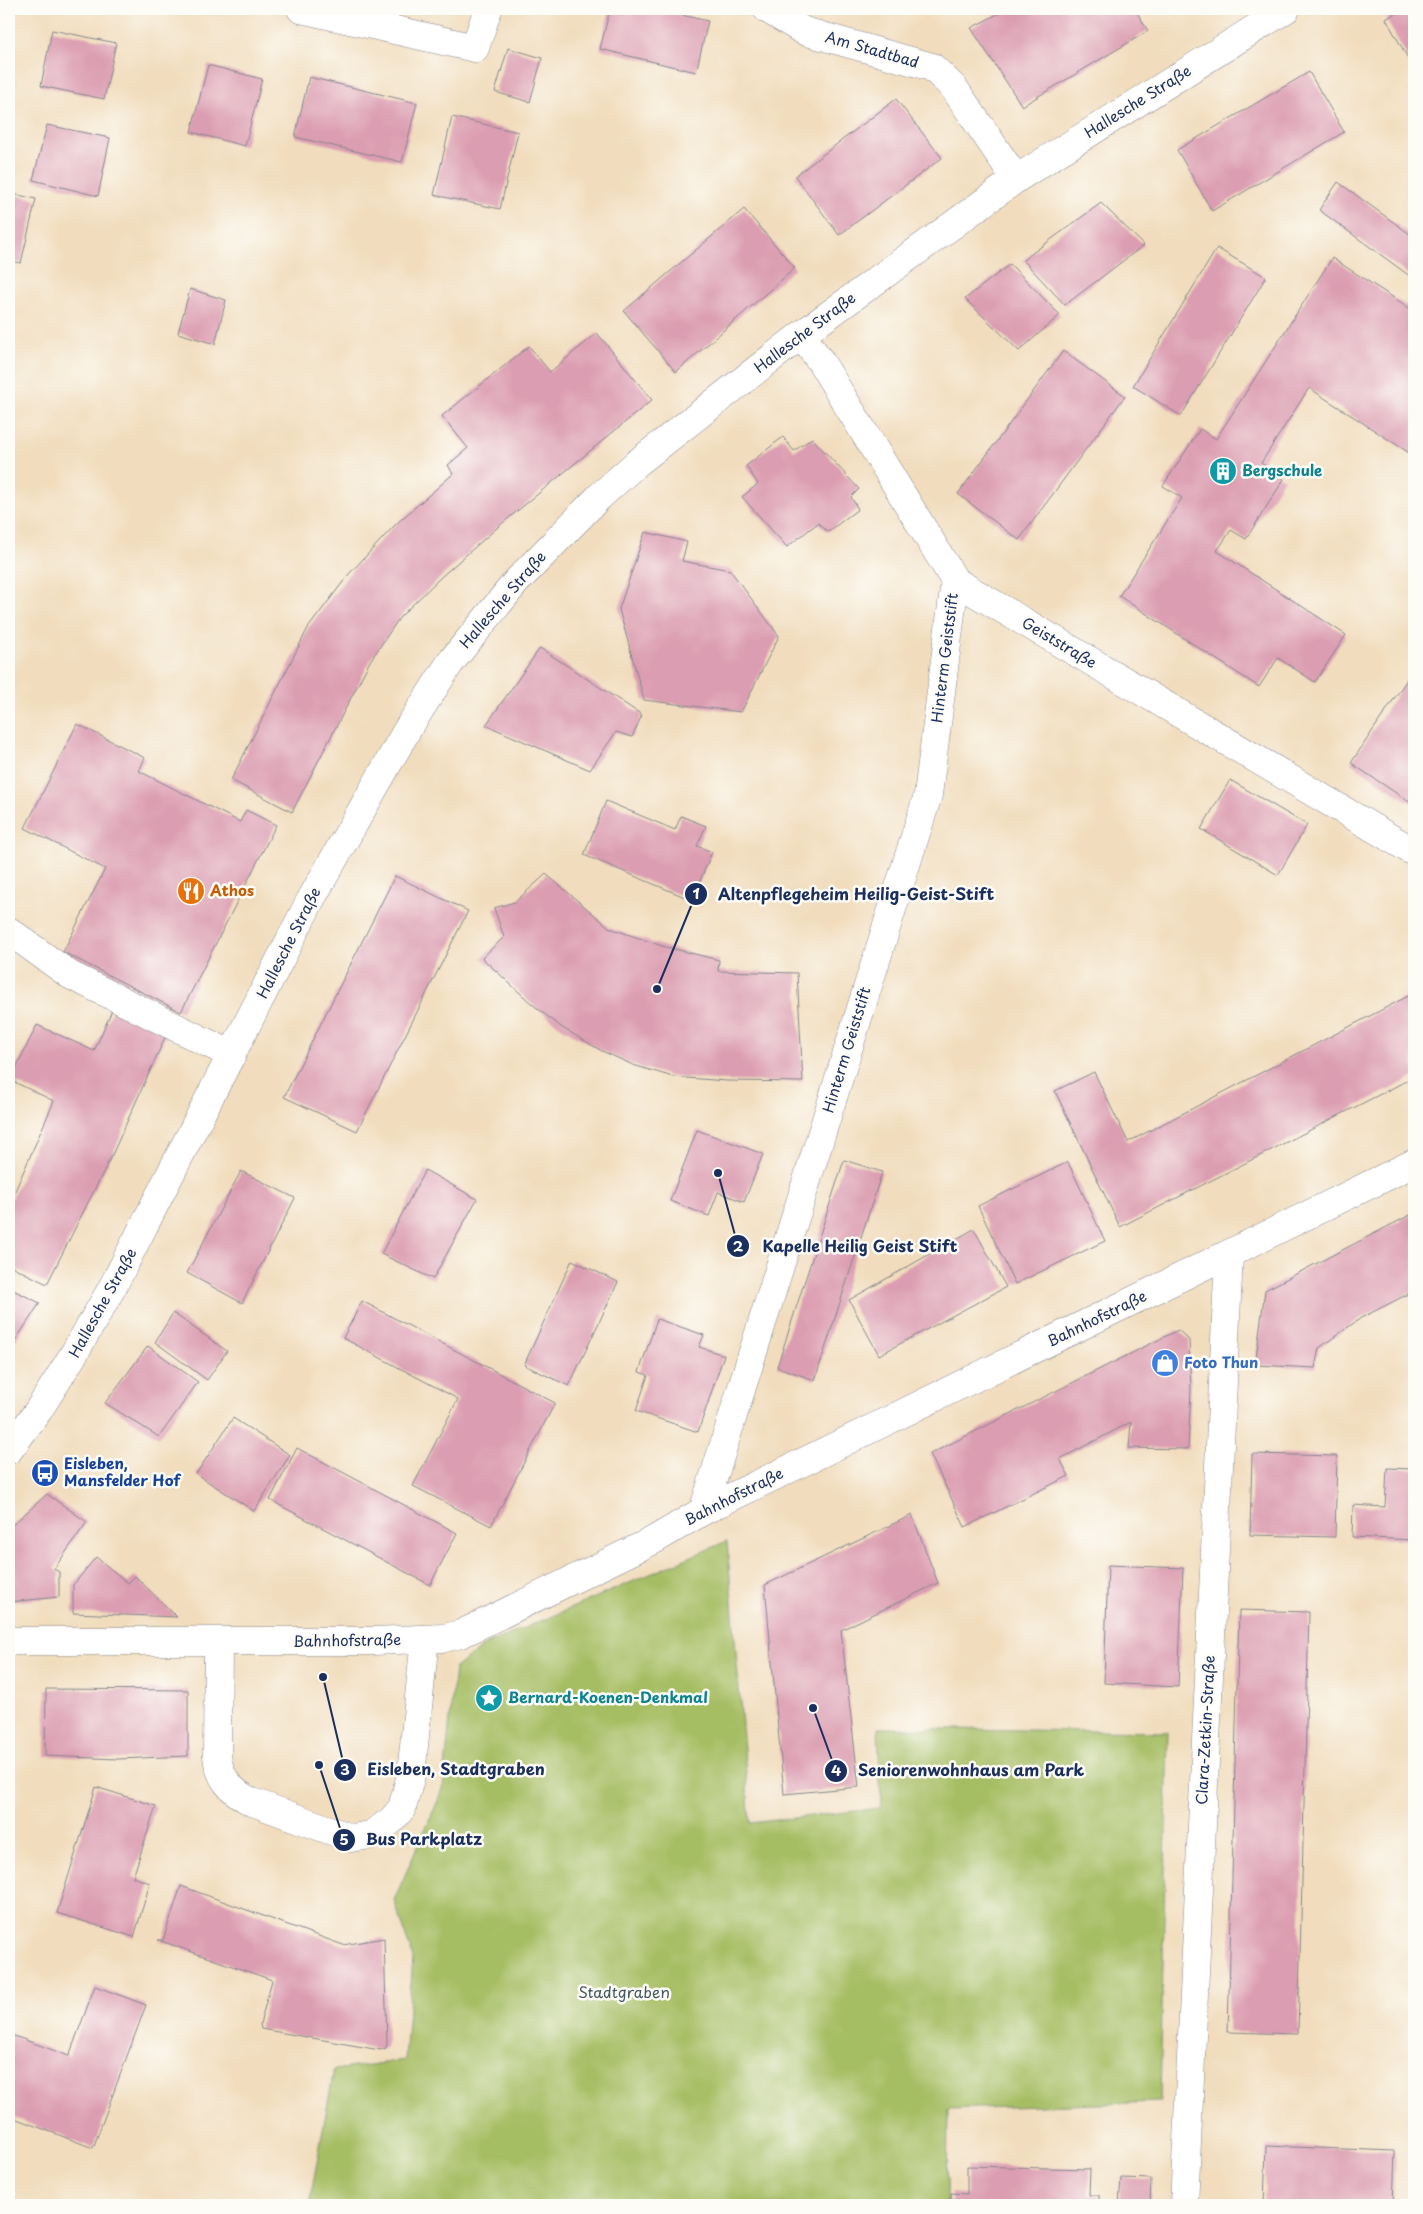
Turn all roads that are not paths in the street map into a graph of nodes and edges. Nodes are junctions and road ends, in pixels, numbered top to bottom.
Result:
1 (301, 9) edge
2 (488, 9) edge
3 (768, 9) edge
4 (1286, 9) edge
5 (1016, 179) junction
6 (801, 334) junction
7 (955, 581) junction
8 (1414, 852) edge
9 (9, 931) edge
10 (232, 1055) junction
11 (1414, 1163) edge
12 (1229, 1255) junction
13 (9, 1450) edge
14 (703, 1511) junction
15 (425, 1639) junction
16 (9, 1640) edge
17 (218, 1642) junction
18 (1184, 2205) edge

1 - 2 street
3 - 5 street, Am Stadtbad
4 - 5 street, Hallesche Straße
5 - 6 street, Hallesche Straße
6 - 7 street, Geiststraße
6 - 10 street, Hallesche Straße
7 - 8 street, Geiststraße
7 - 14 street, Hinterm Geiststift
9 - 10 street
10 - 13 street, Hallesche Straße
11 - 12 street, Bahnhofstraße
12 - 14 street, Bahnhofstraße
12 - 18 street, Clara-Zetkin-Straße
14 - 15 street, Bahnhofstraße
15 - 17 street, Bahnhofstraße
15 - 17 street
16 - 17 street, Bahnhofstraße

